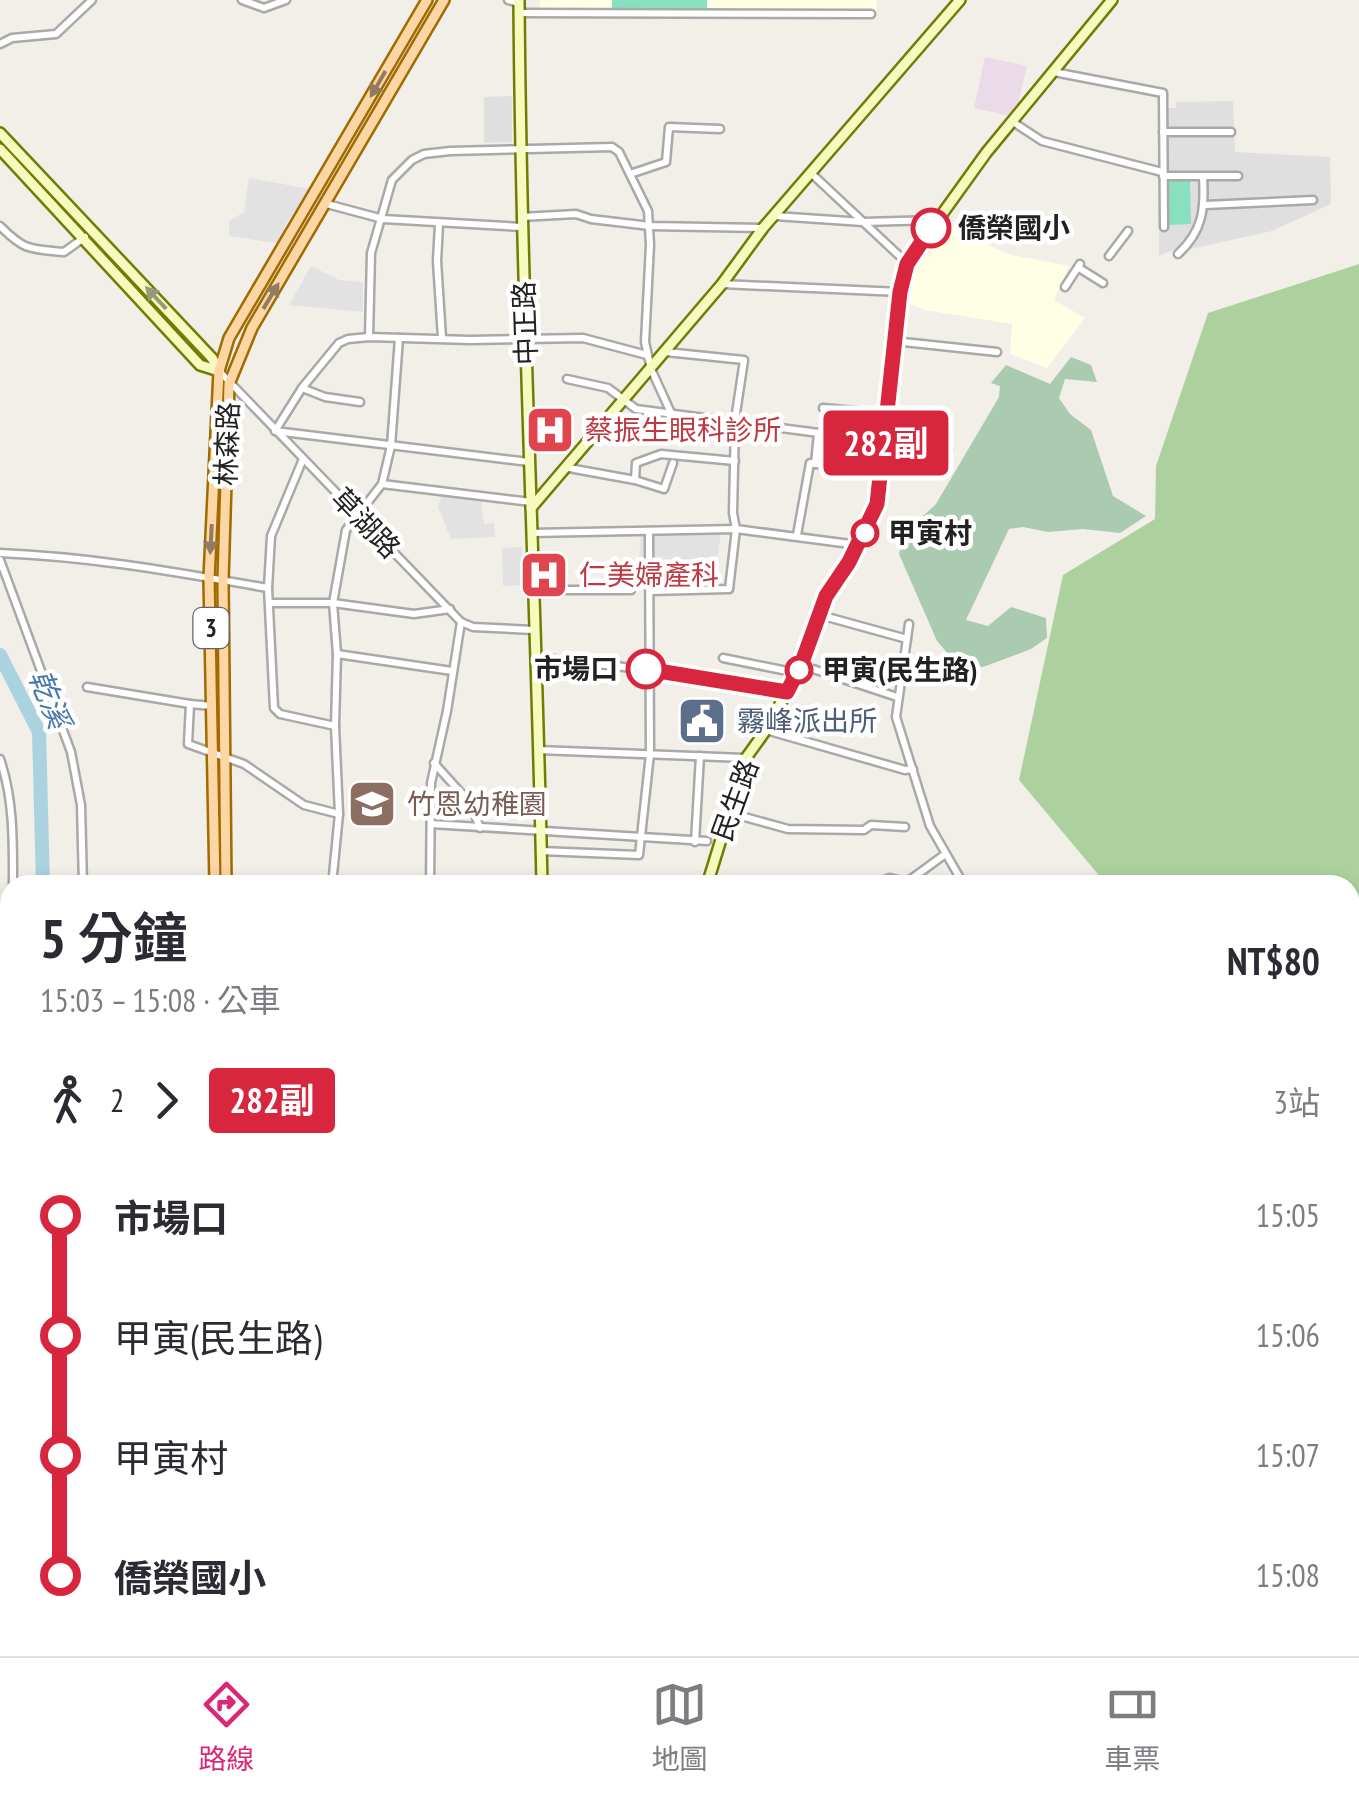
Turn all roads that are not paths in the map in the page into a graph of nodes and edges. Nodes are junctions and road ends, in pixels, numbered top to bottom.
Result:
1 (92, 0) edge
2 (242, 0) edge
3 (286, 0) edge
4 (427, 0) edge
5 (444, 0) edge
6 (960, 0) edge
7 (1112, 0) edge
8 (516, 4) edge
9 (871, 14) dead end
10 (0, 44) edge
11 (1054, 72) junction
12 (1014, 122) junction
13 (720, 129) dead end
14 (1163, 132) junction
15 (1231, 132) dead end
16 (0, 133) edge
17 (0, 149) edge
18 (520, 149) junction
19 (630, 174) junction
20 (812, 174) junction
21 (1163, 174) junction
22 (1203, 176) junction
23 (1238, 176) dead end
24 (1313, 200) dead end
25 (327, 204) junction
26 (1205, 205) junction
27 (773, 216) junction
28 (383, 219) junction
29 (936, 220) junction
30 (521, 222) junction
31 (863, 222) junction
32 (439, 224) junction
33 (650, 226) junction
34 (1164, 227) dead end
35 (763, 228) junction
36 (1, 230) edge
37 (1128, 231) dead end
38 (88, 235) junction
39 (1178, 254) dead end
40 (1109, 256) dead end
41 (907, 264) junction
42 (1103, 282) dead end
43 (722, 284) junction
44 (1065, 287) dead end
45 (900, 292) junction
46 (369, 336) junction
47 (399, 338) junction
48 (442, 338) junction
49 (527, 340) junction
50 (894, 341) junction
51 (666, 352) junction
52 (997, 352) dead end
53 (647, 355) junction
54 (650, 369) junction
55 (219, 372) junction
56 (567, 379) dead end
57 (229, 384) junction
58 (302, 388) junction
59 (625, 400) junction
60 (360, 402) dead end
61 (823, 408) dead end
62 (671, 413) junction
63 (888, 414) junction
64 (735, 420) junction
65 (275, 431) junction
66 (818, 433) junction
67 (886, 443) junction
68 (391, 446) junction
69 (948, 450) dead end
70 (303, 459) junction
71 (735, 461) junction
72 (529, 462) junction
73 (672, 463) dead end
74 (816, 464) junction
75 (568, 468) junction
76 (882, 468) junction
77 (634, 480) junction
78 (382, 484) junction
79 (531, 505) junction
80 (358, 515) junction
81 (736, 528) junction
82 (649, 532) junction
83 (532, 533) junction
84 (797, 535) junction
85 (858, 546) junction
86 (0, 557) edge
87 (210, 578) junction
88 (223, 580) junction
89 (268, 588) junction
90 (534, 590) junction
91 (631, 590) dead end
92 (650, 590) junction
93 (270, 602) junction
94 (333, 603) junction
95 (450, 609) junction
96 (820, 615) junction
97 (460, 622) junction
98 (909, 624) dead end
99 (533, 630) junction
100 (907, 639) junction
101 (337, 654) junction
102 (535, 657) junction
103 (723, 658) dead end
104 (799, 669) junction
105 (650, 670) junction
106 (452, 671) junction
107 (87, 687) dead end
108 (787, 692) junction
109 (897, 697) junction
110 (190, 704) junction
111 (212, 706) junction
112 (335, 726) junction
113 (766, 730) junction
114 (537, 750) junction
115 (218, 754) junction
116 (650, 754) junction
117 (700, 756) junction
118 (746, 758) junction
119 (0, 760) edge
120 (434, 762) junction
121 (914, 769) junction
122 (728, 812) junction
123 (339, 814) junction
124 (432, 824) junction
125 (905, 827) dead end
126 (480, 828) junction
127 (540, 830) junction
128 (642, 836) junction
129 (707, 841) dead end
130 (695, 842) junction
131 (541, 851) junction
132 (945, 855) junction
133 (13, 875) edge
134 (83, 875) edge
135 (214, 875) edge
136 (225, 875) edge
137 (333, 875) edge
138 (430, 875) edge
139 (542, 875) edge
140 (710, 875) edge
141 (917, 875) edge
142 (958, 875) edge

1 - 10 street
2 - 3 street
4 -> 55 main road, 林森路 / 3
5 - 25 main road, 林森路 / 3
6 - 20 street
7 - 11 street, 民生路
8 - 9 street
8 - 18 street, 中正路
11 - 12 street, 民生路
11 - 14 street
12 - 21 street
12 - 29 street, 民生路
13 - 19 street
14 - 15 street
14 - 21 street
16 - 38 street, 草湖路
17 - 38 street, 草湖路
18 - 19 street
18 - 28 street
18 - 30 street, 中正路
19 - 33 street
20 - 27 street
20 - 31 street
21 - 22 street
21 - 34 street
22 - 23 street
22 - 26 street
24 - 26 street
25 - 28 street
57 -> 25 main road, 林森路 / 3
26 - 39 street
27 - 31 street
27 - 35 street
28 - 32 street
28 - 46 street
29 - 31 street
29 - 41 street, 民生路
30 - 32 street
30 - 33 street
30 - 49 street, 中正路
31 - 41 street
32 - 48 street
33 - 35 street
33 - 53 street
35 - 43 street
36 - 38 street
37 - 40 street
38 - 55 street, 草湖路
41 - 45 street, 民生路
42 - 44 street
43 - 45 street
43 - 51 street
45 - 50 street, 民生路
46 - 47 street
46 - 58 street
47 - 48 street
47 - 68 street
48 - 49 street
49 - 53 street
49 - 72 street, 中正路
50 - 52 street
50 - 63 street, 民生路
51 - 54 street
51 - 64 street
53 - 54 street
54 - 59 street
54 - 62 street
55 - 57 street, 草湖路
55 -> 87 main road, 林森路 / 3
56 - 59 street
57 - 65 street, 草湖路
57 - 88 main road, 林森路 / 3
58 - 60 street
58 - 65 street
59 - 62 street
59 - 75 street
61 - 63 street
62 - 64 street
63 - 67 street, 民生路
64 - 66 street
64 - 71 street
65 - 68 street
65 - 70 street, 草湖路
66 - 67 street
66 - 74 street
67 - 69 street
67 - 76 street, 民生路
68 - 72 street
68 - 78 street
70 - 80 street, 草湖路
70 - 89 street
71 - 77 street
71 - 81 street
72 - 79 street, 中正路
73 - 77 street
74 - 76 street
74 - 84 street
75 - 77 street
75 - 79 street
76 - 85 street, 民生路
78 - 79 street
78 - 80 street
79 - 83 street, 中正路
80 - 94 street
80 - 95 street, 草湖路
81 - 82 street
81 - 84 street
81 - 92 street
82 - 83 street
82 - 92 street
83 - 90 street, 中正路
84 - 85 street
85 - 96 street, 民生路
86 - 87 street
86 - 134 street
87 - 88 street
87 - 111 main road, 林森路 / 3
88 - 89 street
88 - 115 main road, 林森路 / 3
89 - 93 street
90 - 91 street
90 - 99 street, 中正路
92 - 105 street
93 - 94 street
93 - 112 street
94 - 95 street
94 - 101 street
95 - 97 street, 草湖路
96 - 100 street
96 - 104 street, 民生路
97 - 99 street
97 - 106 street
98 - 100 street
99 - 102 street, 中正路
100 - 109 street
101 - 106 street
101 - 112 street
102 - 105 street
102 - 114 street, 中正路
103 - 104 street
104 - 108 street, 民生路
104 - 109 street
105 - 108 street
105 - 116 street
106 - 120 street
107 - 110 street
108 - 113 street, 民生路
109 - 121 street
110 - 111 street
110 - 115 street
111 - 115 main road, 林森路 / 3
112 - 123 street
113 - 118 street, 民生路
113 - 121 street
114 - 116 street
114 - 127 street, 中正路
115 - 123 street
115 - 135 main road, 林森路 / 3
115 - 136 main road, 林森路 / 3
116 - 117 street
116 - 128 street
117 - 118 street
117 - 130 street
118 - 122 street, 民生路
119 - 133 street
120 - 124 street
120 - 126 street
121 - 132 street
122 - 125 street
122 - 140 street, 民生路
123 - 137 street
124 - 126 street
124 - 138 street
126 - 127 street
127 - 128 street
127 - 131 street, 中正路
128 - 130 street
128 - 131 street
129 - 130 street
131 - 139 street, 中正路
132 - 141 street
132 - 142 street

